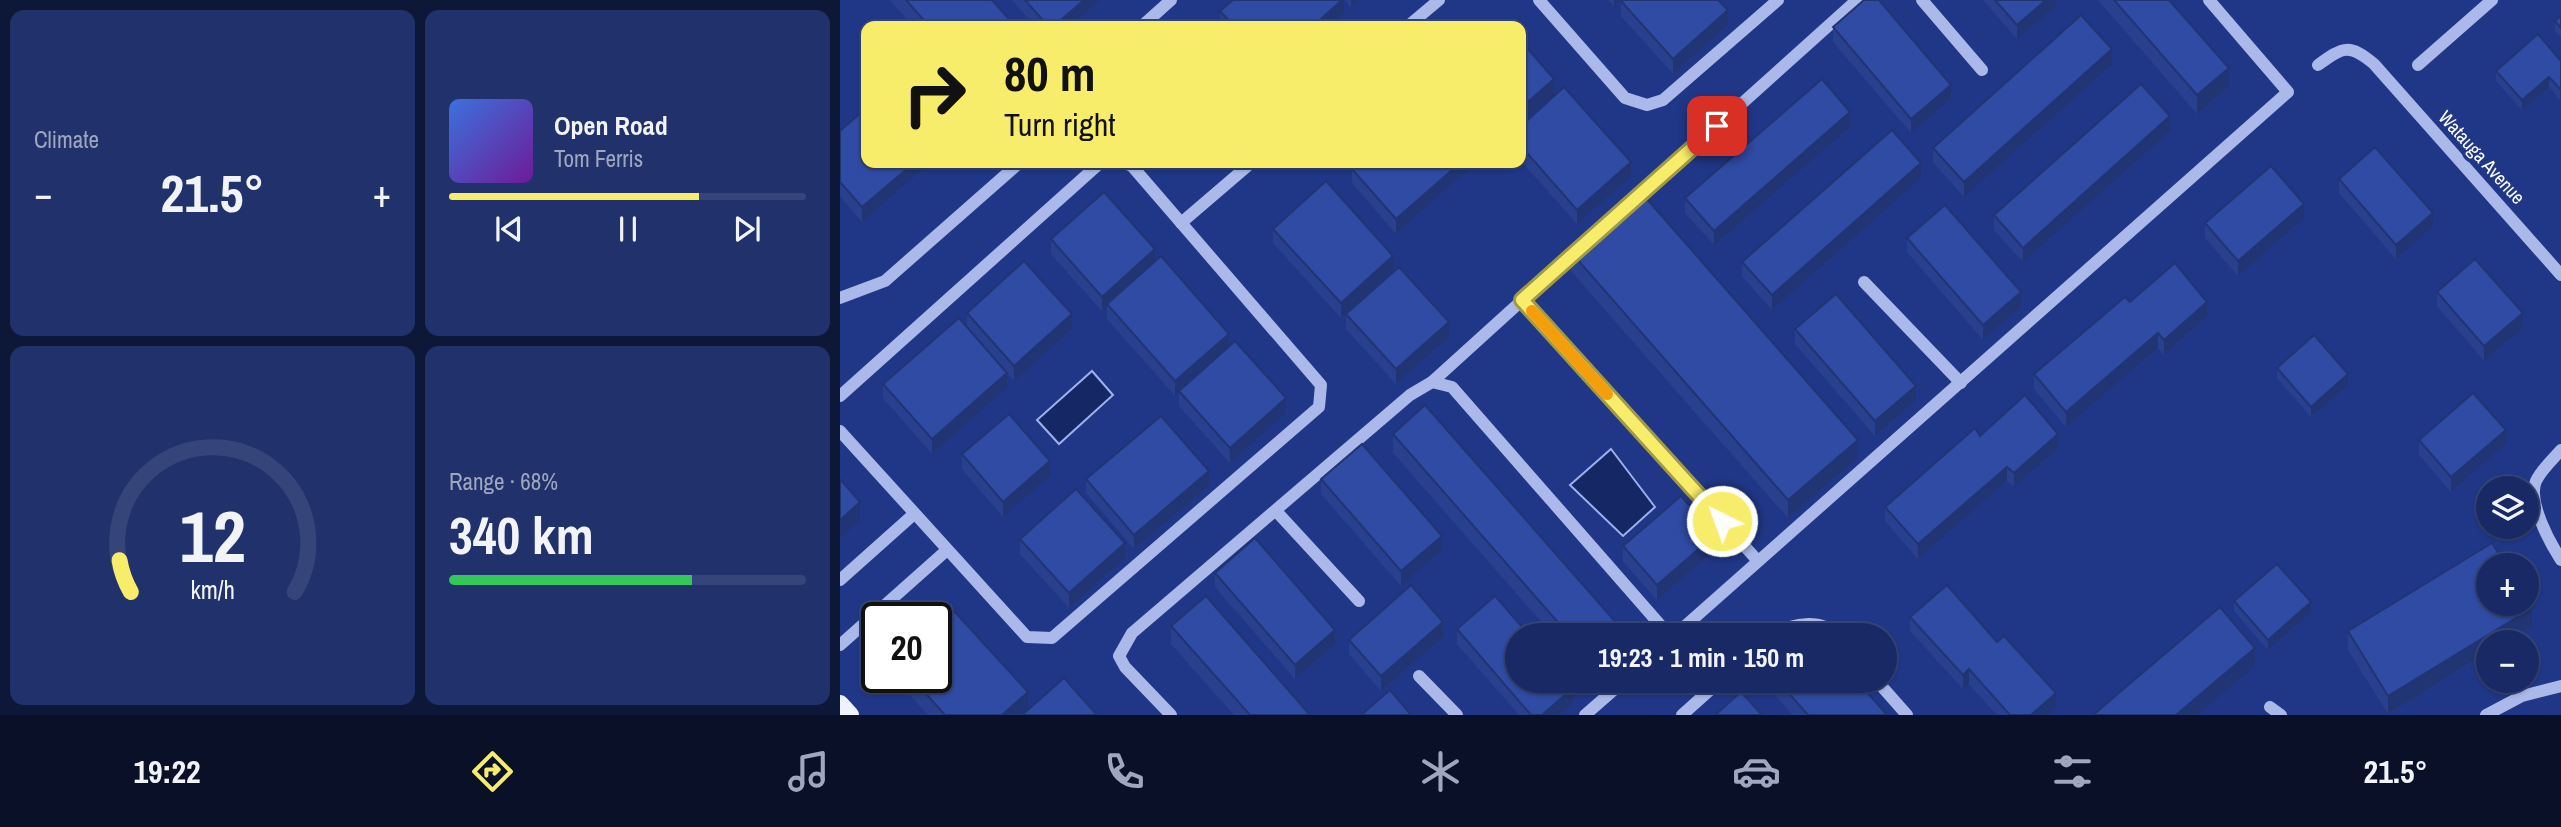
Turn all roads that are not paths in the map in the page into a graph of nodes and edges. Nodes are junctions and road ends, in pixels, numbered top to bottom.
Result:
1 (1171, 0) edge
2 (1439, 0) edge
3 (1539, 0) edge
4 (1778, 0) edge
5 (1857, 0) edge
6 (1922, 0) edge
7 (2209, 0) edge
8 (2492, 0) edge
9 (1148, 21) edge
10 (1414, 21) edge
11 (2318, 65) dead end
12 (2418, 65) dead end
13 (1982, 70) dead end
14 (1013, 168) edge
15 (1094, 168) edge
16 (1134, 168) edge
17 (1245, 168) edge
18 (1618, 214) edge
19 (1181, 223) junction
20 (1587, 242) edge
21 (2561, 275) edge
22 (1864, 282) dead end
23 (840, 298) edge
24 (1522, 300) junction
25 (1432, 382) junction
26 (1961, 383) junction
27 (840, 396) edge
28 (840, 431) edge
29 (2561, 450) edge
30 (1276, 510) junction
31 (914, 514) junction
32 (947, 550) junction
33 (2561, 560) edge
34 (1758, 561) junction
35 (840, 580) edge
36 (1359, 601) dead end
37 (1658, 623) edge
38 (1688, 623) edge
39 (840, 645) edge
40 (1419, 676) dead end
41 (2561, 686) edge
42 (1610, 693) edge
43 (1707, 693) edge
44 (1888, 693) edge
45 (840, 704) edge
46 (2270, 707) dead end
47 (850, 715) edge
48 (1171, 715) edge
49 (1457, 715) edge
50 (1585, 715) edge
51 (1682, 715) edge
52 (1907, 715) edge
53 (2281, 715) edge
54 (2486, 715) edge

1 - 9 street
2 - 10 street
3 - 4 street
5 - 18 street
6 - 13 street
7 - 26 street
8 - 12 street
11 - 21 street, Watauga Avenue
14 - 23 street
15 - 27 street
16 - 19 street
17 - 19 street
19 - 32 street
20 - 24 street
22 - 26 street
24 - 25 street
24 - 34 street
25 - 30 street
25 - 37 street
26 - 34 street
28 - 31 street
29 - 33 street
30 - 36 street
30 - 48 street
31 - 32 street
31 - 35 street
32 - 39 street
34 - 38 street
40 - 49 street
41 - 54 street
42 - 50 street
43 - 51 street
44 - 52 street
45 - 47 main road
46 - 53 street

